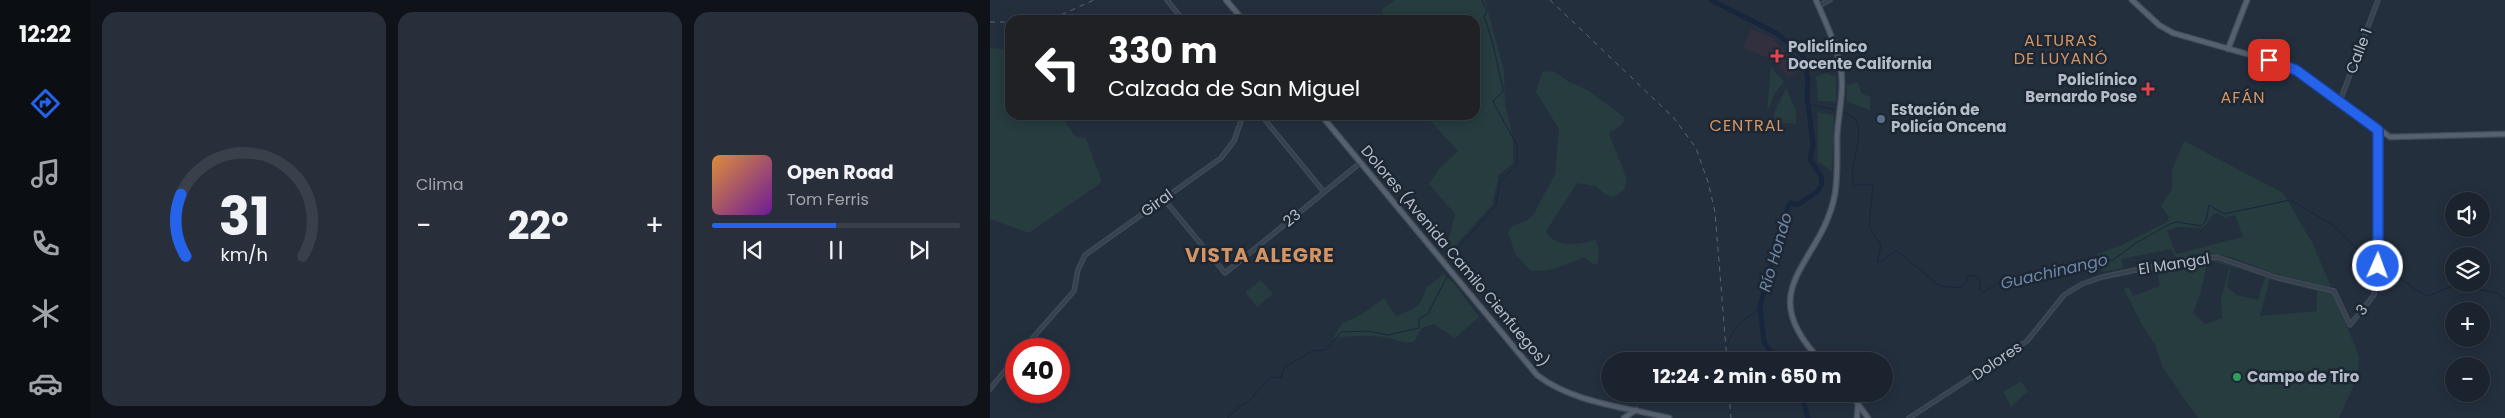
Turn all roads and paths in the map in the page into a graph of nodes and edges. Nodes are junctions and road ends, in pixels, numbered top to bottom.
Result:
1 (1167, 0) edge
2 (1226, 0) edge
3 (1816, 0) edge
4 (1830, 0) edge
5 (2132, 0) edge
6 (2247, 0) edge
7 (2378, 0) edge
8 (1818, 6) junction
9 (1179, 15) edge
10 (1239, 15) edge
11 (2228, 49) junction
12 (2340, 101) junction
13 (1241, 120) edge
14 (1265, 120) edge
15 (1325, 120) edge
16 (2378, 130) junction
17 (2505, 134) edge
18 (1360, 163) junction
19 (1324, 192) junction
20 (1164, 198) junction
21 (2073, 289) joint
22 (2350, 325) joint
23 (1033, 338) edge
24 (1814, 352) edge
25 (1005, 371) edge
26 (990, 389) edge
27 (1858, 402) joint
28 (1636, 410) junction
29 (1624, 418) edge
30 (1669, 418) edge
31 (1857, 418) edge
32 (1868, 418) edge
33 (1909, 418) edge

1 - 9 street
2 - 10 main road
3 - 8 main road
4 - 8 street
5 - 11 main road
6 - 11 main road
7 - 12 street, Calle 1
8 - 24 main road
11 - 12 main road
12 - 16 main road
13 - 20 street, Giral
14 - 19 street
15 - 18 main road, Dolores (Avenida Camilo Cienfuegos)
16 - 17 main road
16 - 22 street, 3
18 - 19 street, 23
18 - 28 main road, Dolores (Avenida Camilo Cienfuegos)
19 - 20 street, 23
20 - 23 street, Giral
21 - 22 street, El Mangal
21 - 33 street, Dolores
25 - 26 street
27 - 31 main road
27 - 32 main road
28 - 29 main road
28 - 30 main road, Dolores (Avenida Camilo Cienfuegos)

